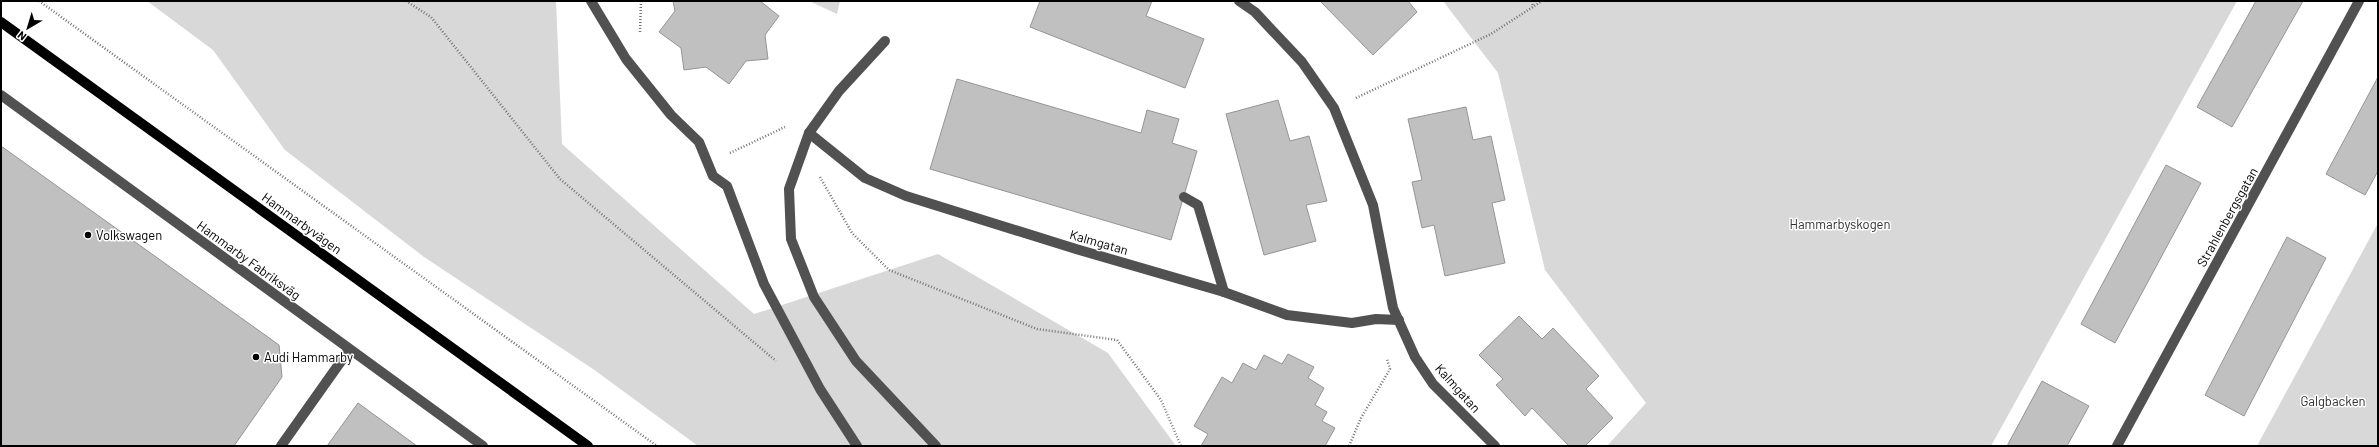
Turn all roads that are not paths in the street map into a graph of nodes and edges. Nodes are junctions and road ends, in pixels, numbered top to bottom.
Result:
1 (591, 1) edge
2 (1239, 1) edge
3 (2359, 1) edge
4 (1, 22) edge
5 (885, 41) dead end
6 (1, 95) edge
7 (809, 133) junction
8 (1184, 197) dead end
9 (1224, 292) junction
10 (1399, 320) junction
11 (349, 350) junction
12 (281, 446) edge
13 (483, 446) edge
14 (588, 446) edge
15 (857, 446) edge
16 (936, 446) edge
17 (1495, 446) edge
18 (2117, 446) edge

1 - 15 street
2 - 10 street, Kalmgatan
3 - 18 street, Strahlenbergsgatan
4 - 14 main road, Hammarbyvägen
5 - 7 street
6 - 11 street, Hammarby Fabriksväg
7 - 9 street, Kalmgatan
7 - 16 street
8 - 9 street
9 - 10 street, Kalmgatan
10 - 17 street, Kalmgatan
11 - 12 street
11 - 13 street, Hammarby Fabriksväg

